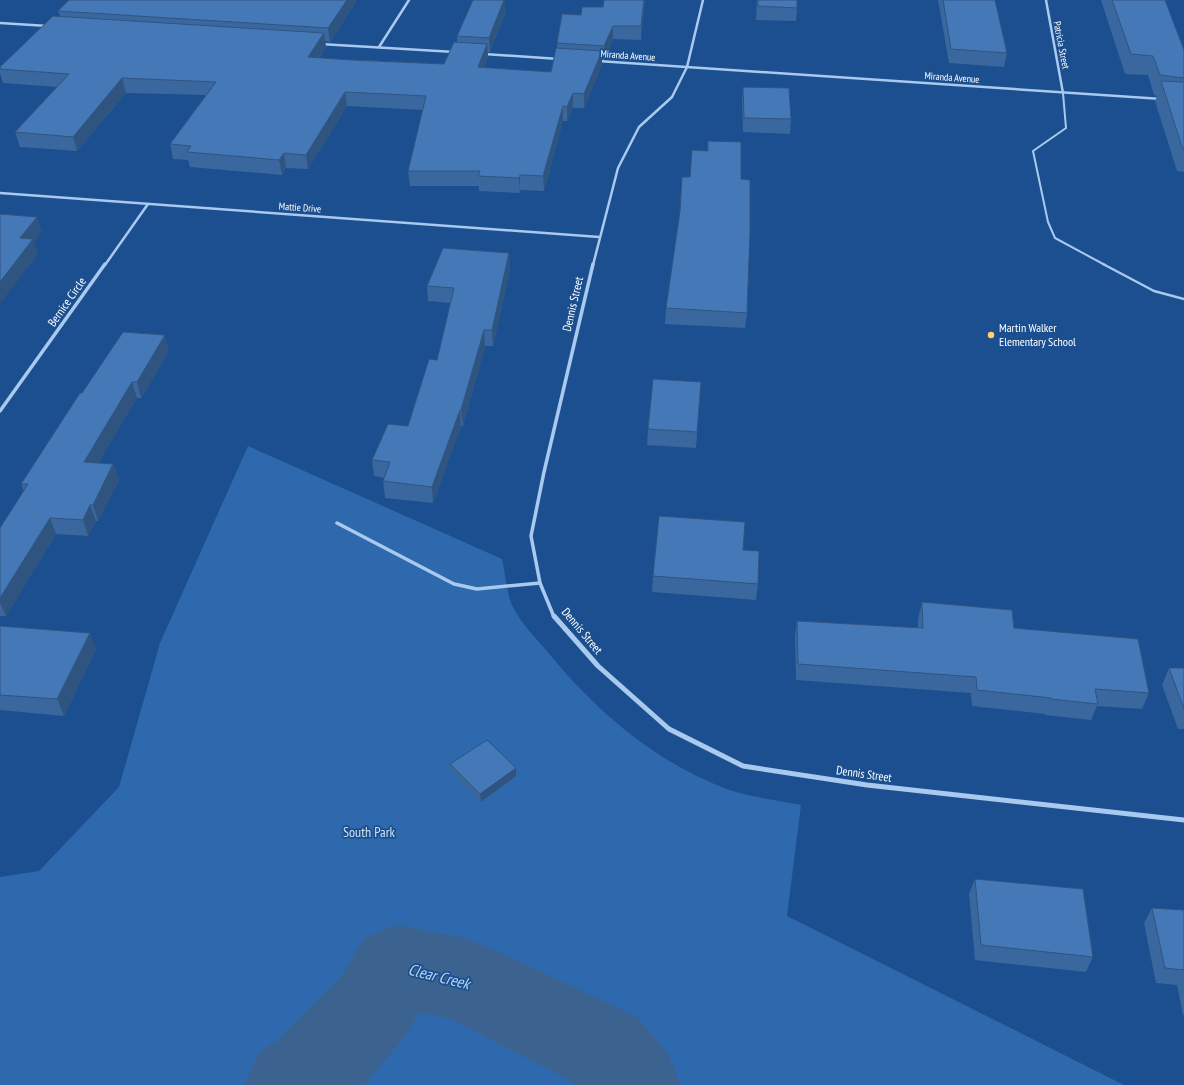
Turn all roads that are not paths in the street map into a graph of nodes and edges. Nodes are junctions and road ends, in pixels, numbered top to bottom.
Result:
1 (409, 0) edge
2 (703, 0) edge
3 (1046, 0) edge
4 (0, 23) edge
5 (55, 27) edge
6 (316, 43) edge
7 (379, 47) junction
8 (458, 52) edge
9 (482, 54) edge
10 (561, 59) edge
11 (592, 61) edge
12 (687, 67) junction
13 (1063, 92) junction
14 (1169, 99) edge
15 (0, 193) edge
16 (148, 204) junction
17 (599, 237) junction
18 (1184, 299) edge
19 (0, 411) edge
20 (337, 523) dead end
21 (540, 583) junction
22 (1184, 820) edge

1 - 7 street
2 - 12 street, Dennis Street
3 - 13 street, Patricia Street
4 - 5 street
6 - 7 street
7 - 8 street
9 - 10 street
11 - 12 street, Miranda Avenue
12 - 13 street, Miranda Avenue
12 - 17 street, Dennis Street
13 - 14 street, Miranda Avenue
13 - 18 lane
15 - 16 street, Mattie Drive
16 - 17 street, Mattie Drive
16 - 19 street, Bernice Circle
17 - 21 street, Dennis Street
20 - 21 street
21 - 22 street, Dennis Street

